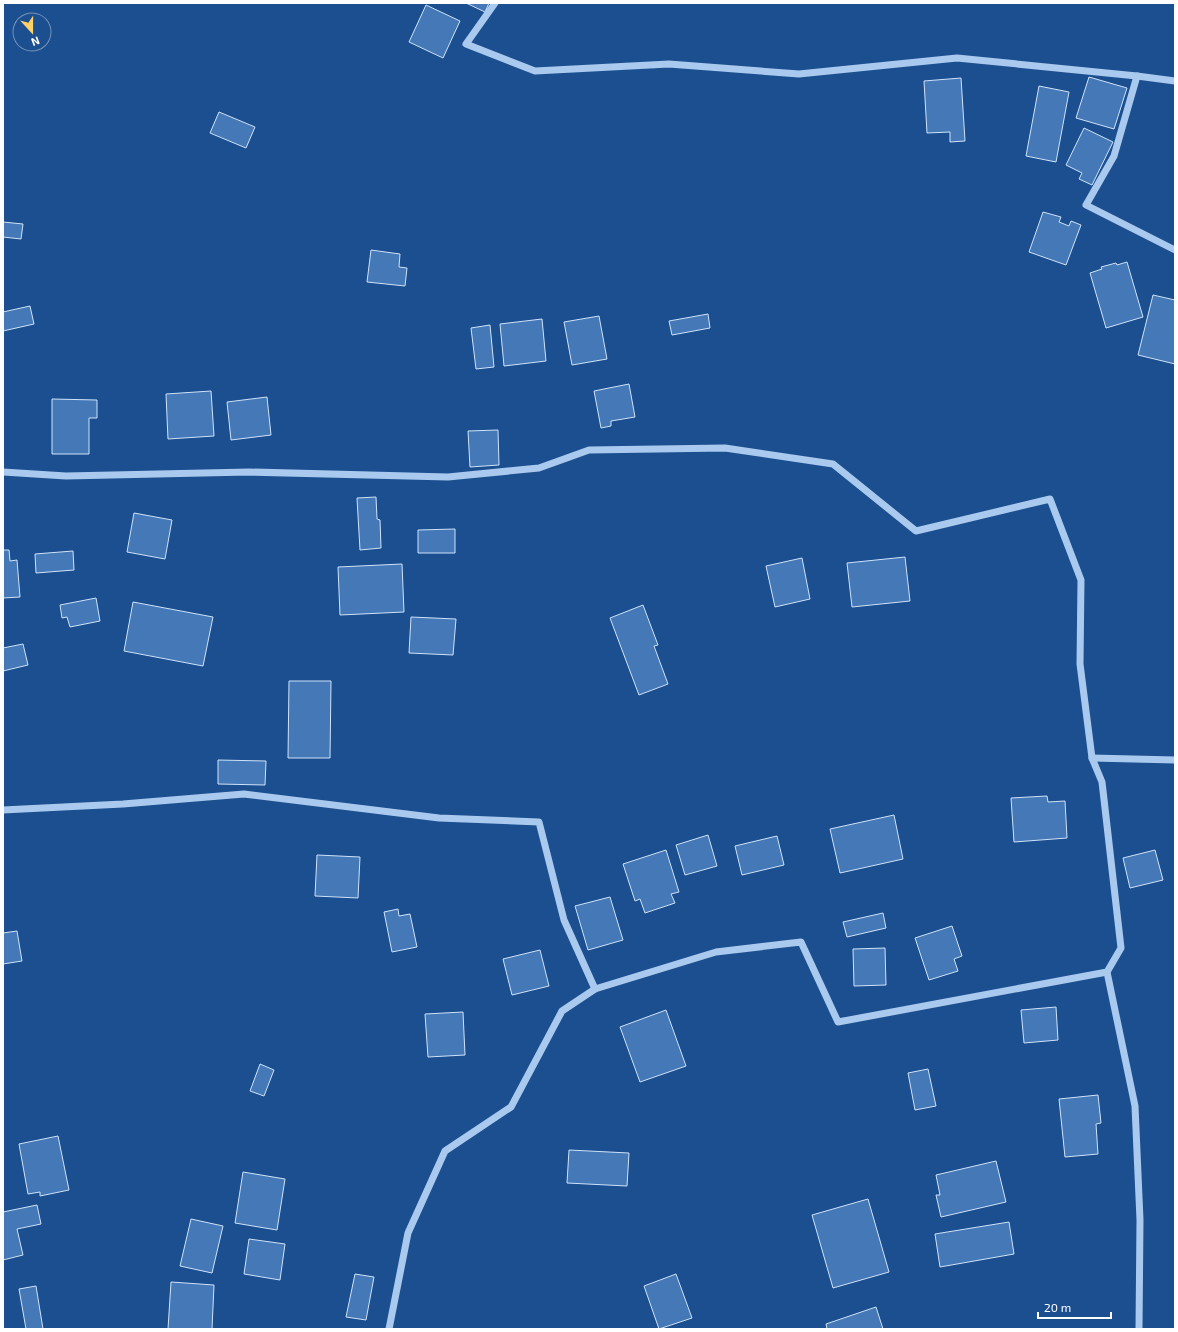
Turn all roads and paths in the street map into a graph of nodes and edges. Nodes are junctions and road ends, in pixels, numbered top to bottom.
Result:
1 (495, 3) edge
2 (1137, 76) junction
3 (1175, 81) edge
4 (1175, 250) edge
5 (3, 472) edge
6 (1092, 758) junction
7 (1175, 760) edge
8 (3, 810) edge
9 (1106, 972) junction
10 (595, 989) junction
11 (389, 1329) edge
12 (1139, 1329) edge

1 - 2 street
2 - 3 street
2 - 4 street
5 - 6 street
6 - 7 street
6 - 9 street
8 - 10 street
9 - 10 street
9 - 12 street
10 - 11 street

